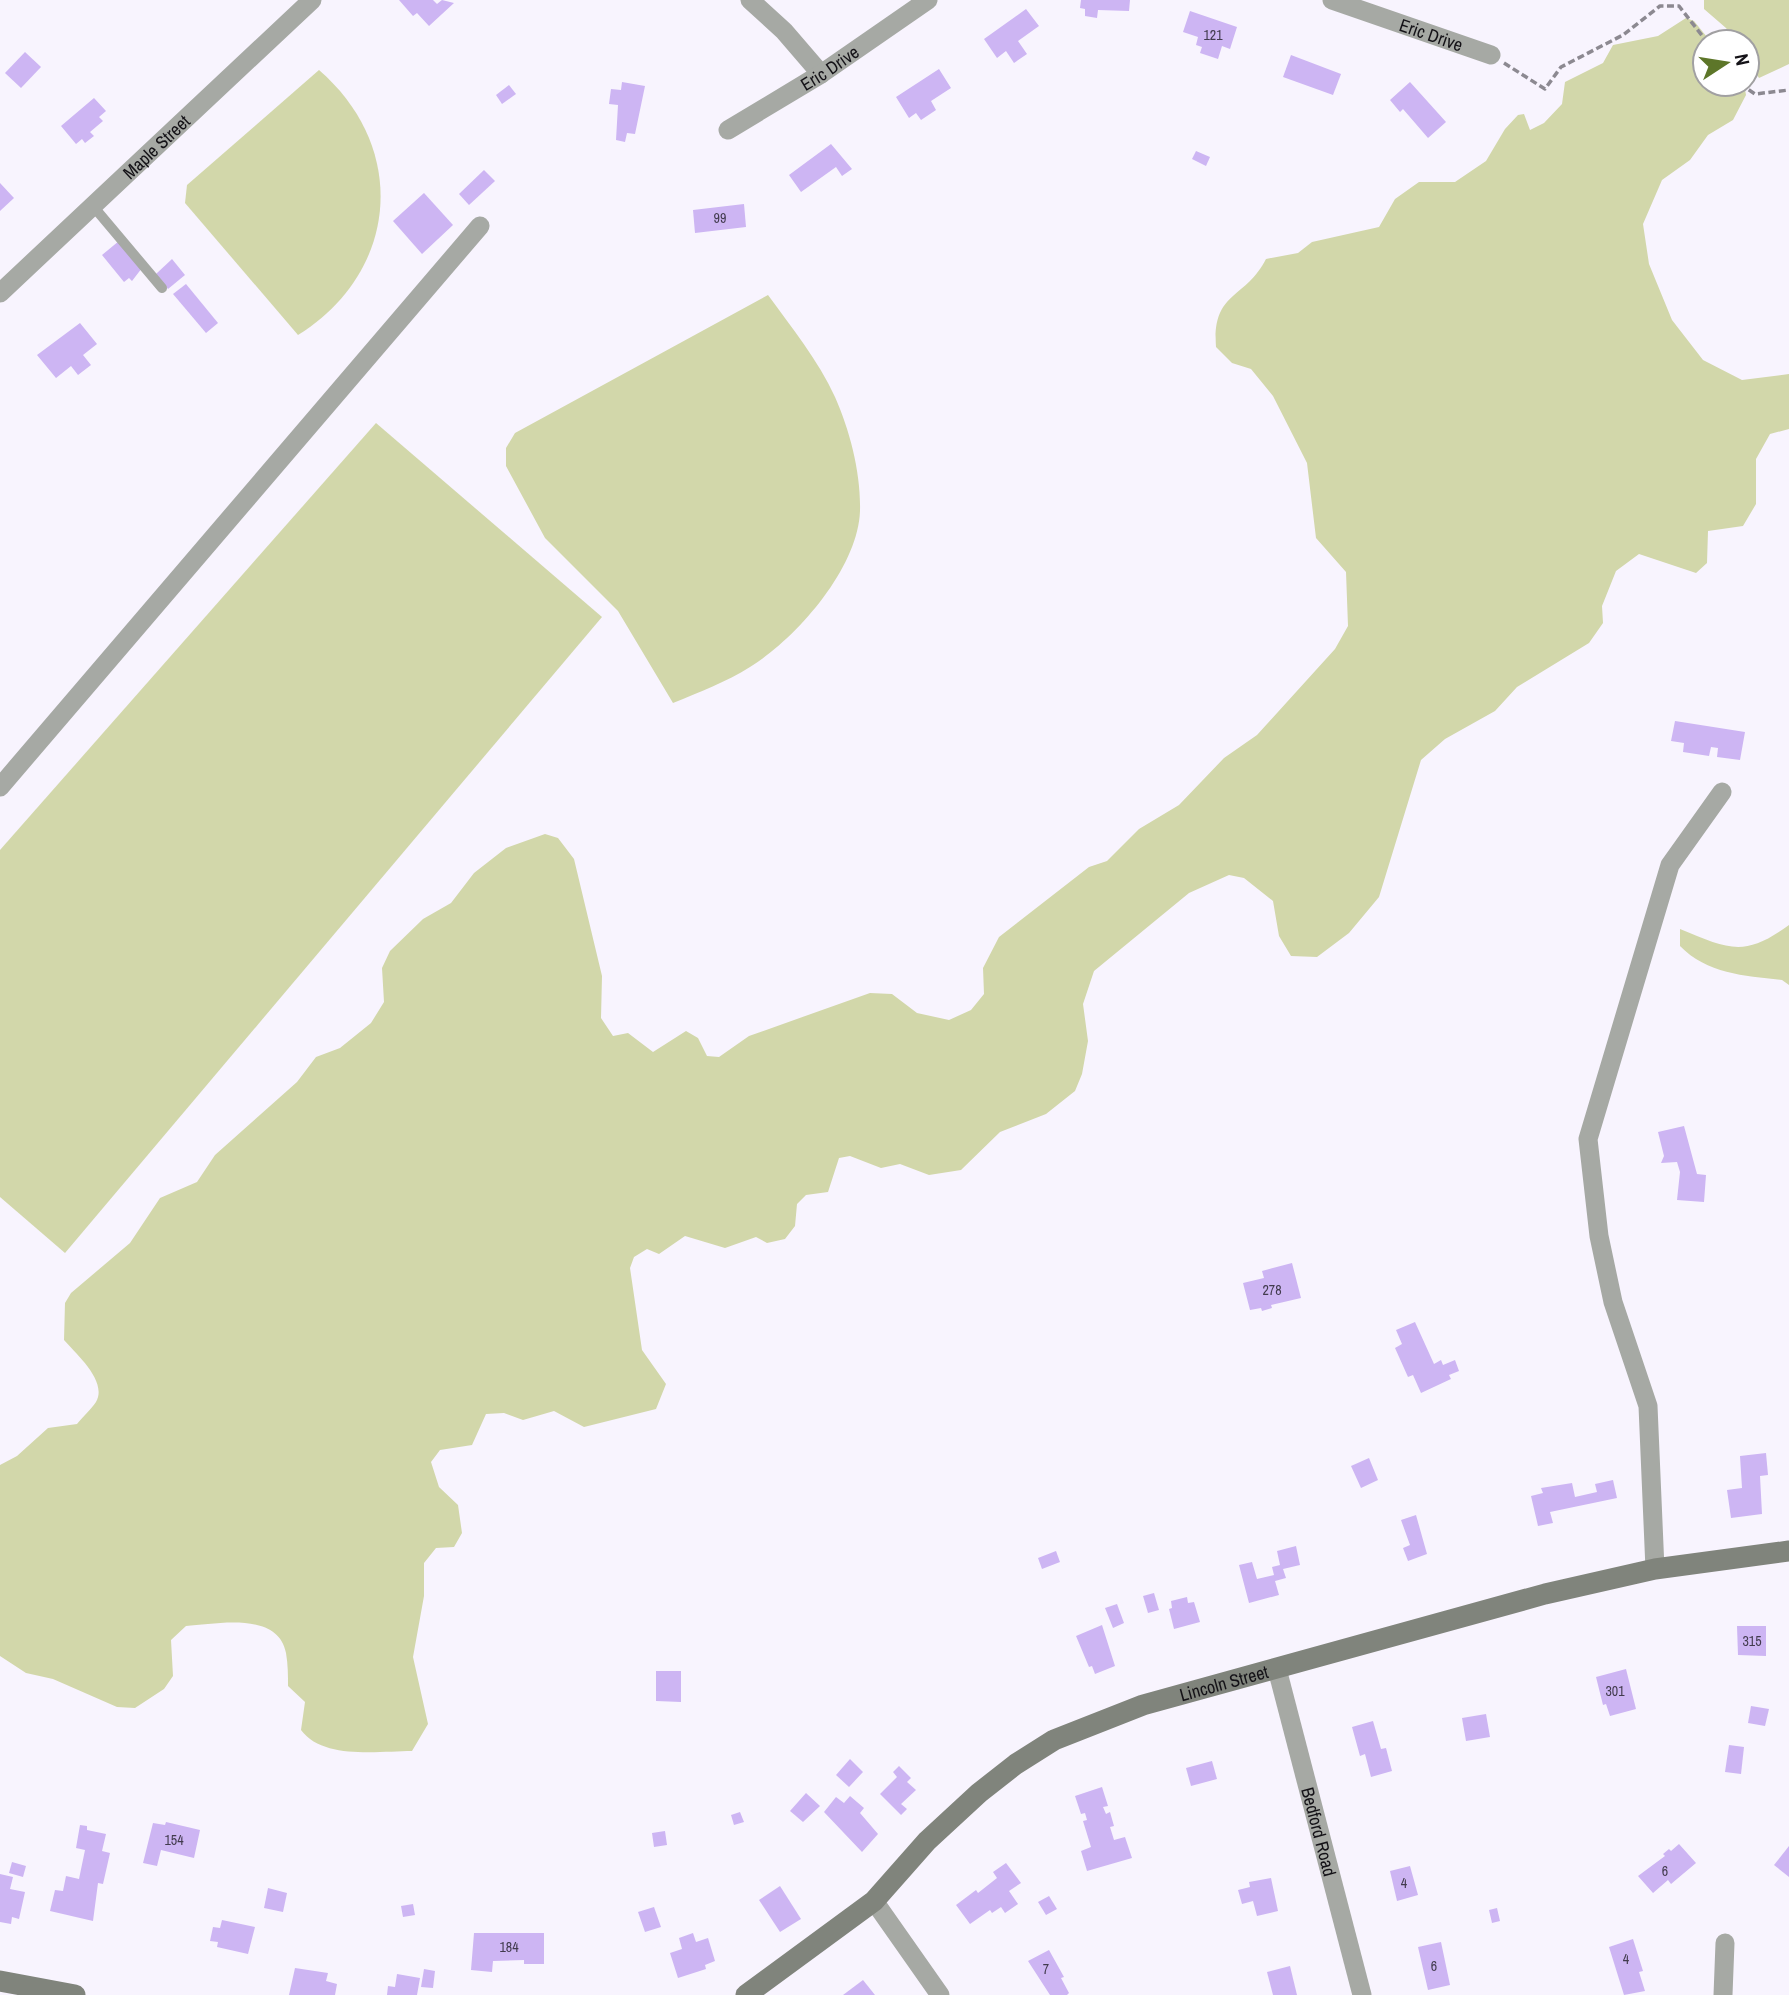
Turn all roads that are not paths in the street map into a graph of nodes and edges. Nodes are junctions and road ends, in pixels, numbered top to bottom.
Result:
1 (312, 0) edge
2 (750, 0) edge
3 (928, 0) edge
4 (1332, 0) edge
5 (1491, 55) road end
6 (821, 74) junction
7 (728, 130) dead end
8 (93, 206) junction
9 (480, 226) dead end
10 (162, 288) dead end
11 (0, 293) edge
12 (0, 787) edge
13 (1722, 792) dead end
14 (1789, 1551) edge
15 (1654, 1569) junction
16 (1277, 1669) junction
17 (874, 1901) junction
18 (1725, 1942) dead end
19 (0, 1981) edge
20 (75, 1995) edge
21 (746, 1995) edge
22 (940, 1995) edge
23 (1362, 1995) edge
24 (1723, 1995) edge

1 - 8 street, Maple Street
2 - 6 street
3 - 6 street, Eric Drive
4 - 5 street, Eric Drive
6 - 7 street, Eric Drive
8 - 10 lane
8 - 11 street, Maple Street
9 - 12 street
13 - 15 street
14 - 15 main road, Lincoln Street
15 - 16 main road, Lincoln Street
16 - 17 main road, Lincoln Street
16 - 23 street, Bedford Road
17 - 21 main road, Lincoln Street
17 - 22 street
18 - 24 street
19 - 20 main road

